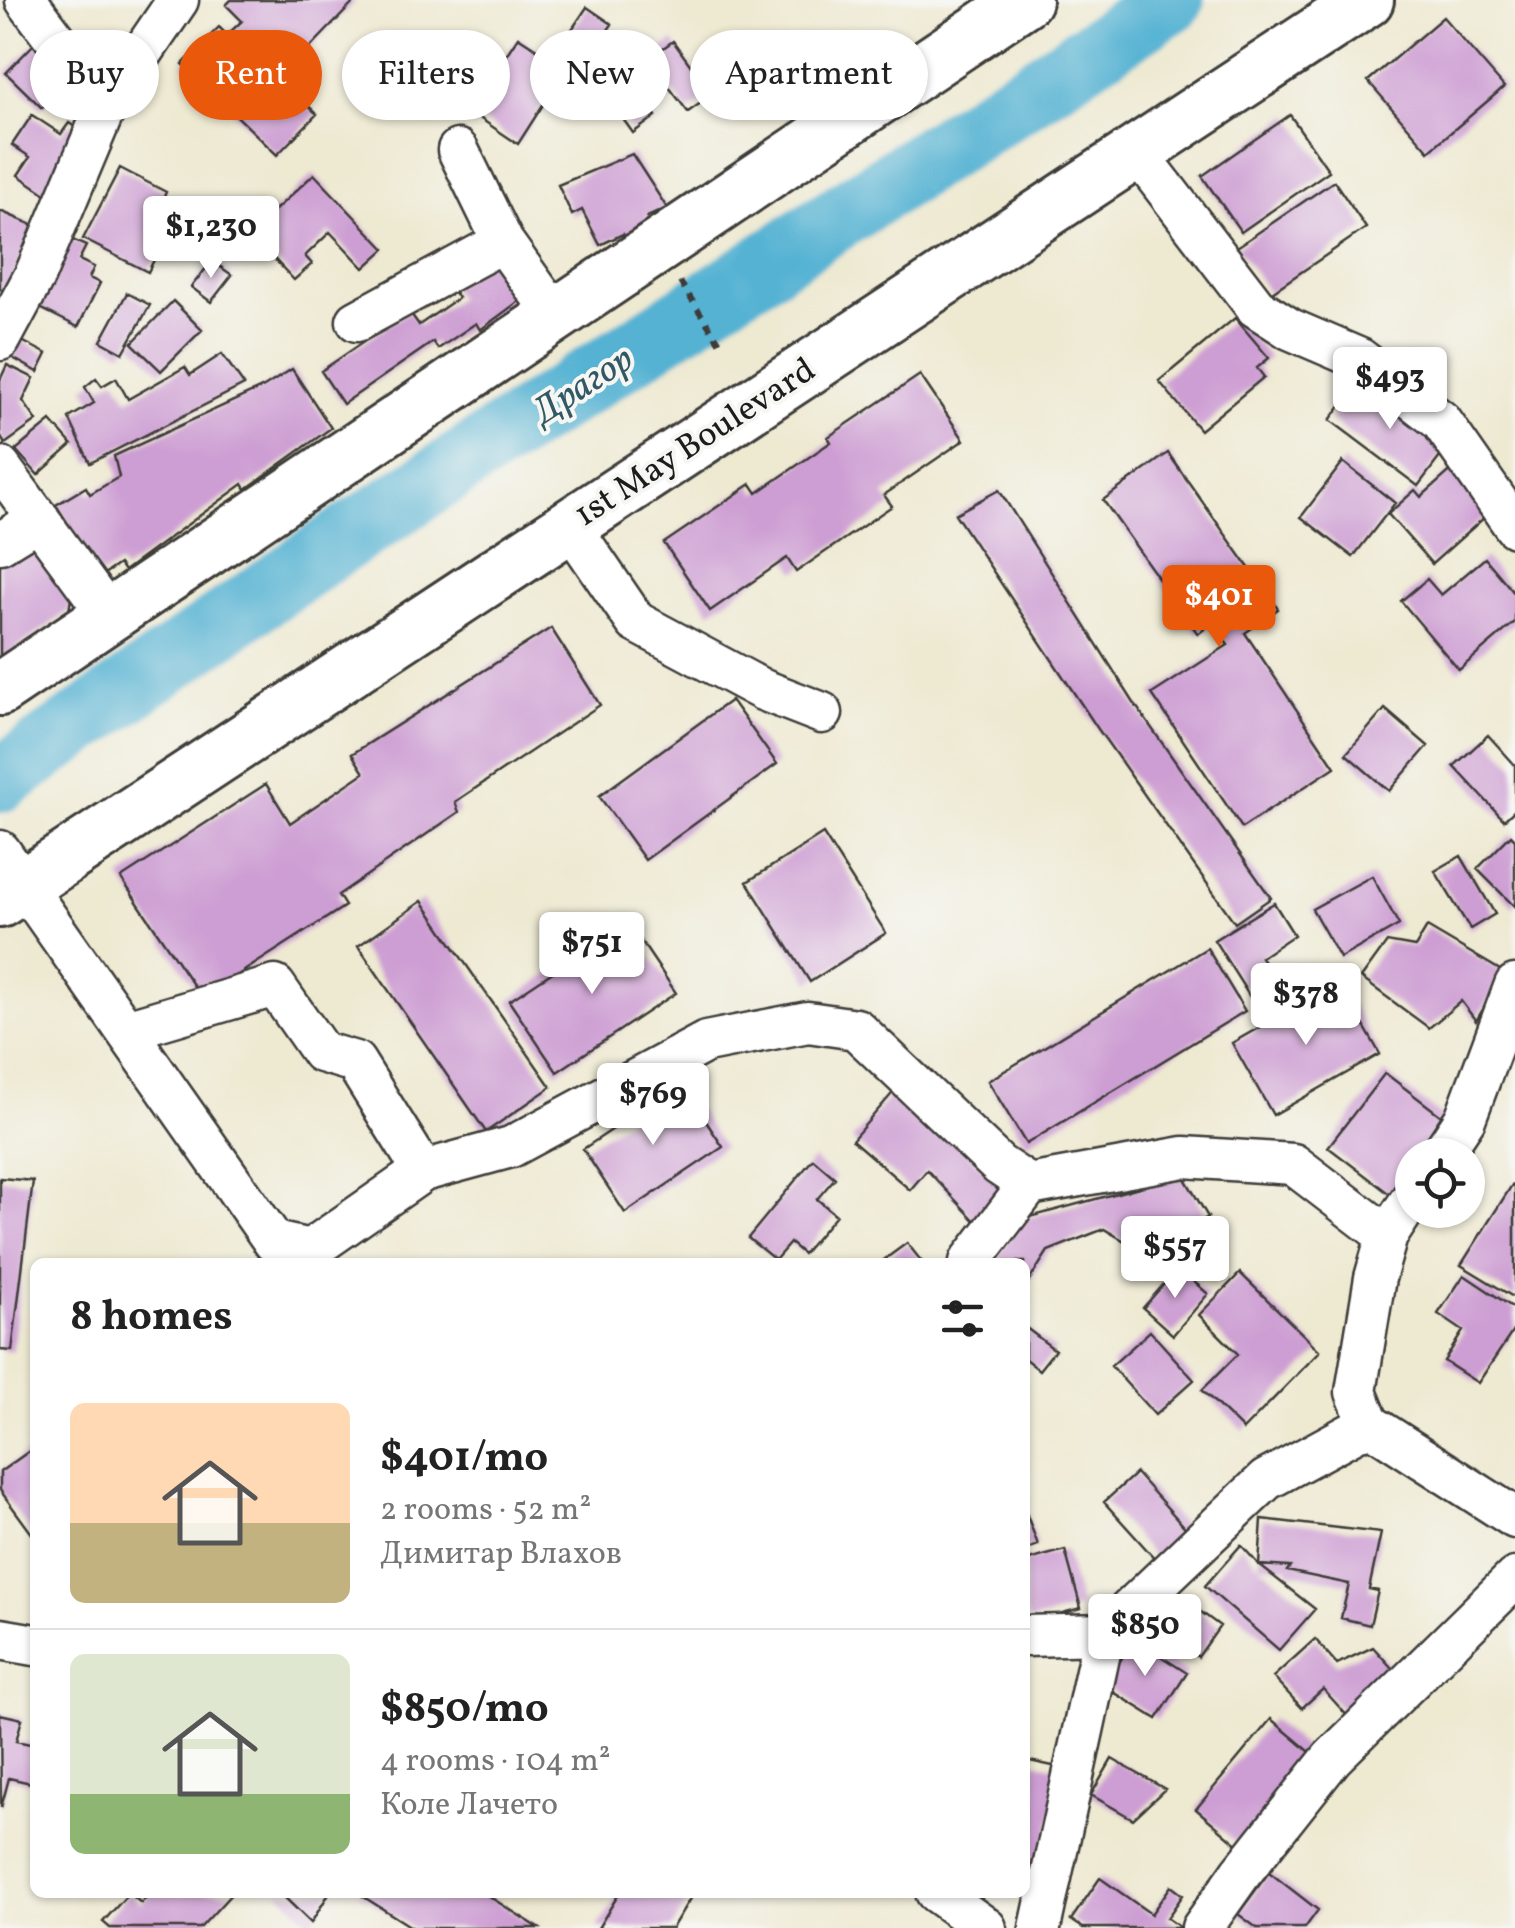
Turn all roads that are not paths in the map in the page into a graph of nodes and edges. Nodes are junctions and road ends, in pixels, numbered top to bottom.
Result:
1 (26, 0) edge
2 (178, 0) edge
3 (1025, 0) edge
4 (1366, 0) edge
5 (49, 30) edge
6 (158, 30) edge
7 (100, 120) edge
8 (458, 150) dead end
9 (1136, 152) junction
10 (502, 242) junction
11 (555, 315) junction
12 (357, 320) dead end
13 (0, 340) edge
14 (0, 467) edge
15 (39, 519) junction
16 (569, 524) junction
17 (1515, 528) edge
18 (0, 543) edge
19 (94, 595) dead end
20 (0, 689) edge
21 (822, 712) dead end
22 (8, 879) edge
23 (1515, 985) edge
24 (126, 1030) junction
25 (1452, 1138) edge
26 (423, 1170) junction
27 (1029, 1185) junction
28 (1395, 1224) edge
29 (1387, 1236) junction
30 (973, 1258) edge
31 (1369, 1424) junction
32 (1515, 1518) edge
33 (1515, 1578) edge
34 (1104, 1634) junction
35 (1030, 1636) edge
36 (0, 1639) edge
37 (30, 1644) edge
38 (944, 1898) edge
39 (986, 1928) edge
40 (1040, 1928) edge
41 (1202, 1928) edge

1 - 5 street
2 - 6 street
3 - 11 main road
4 - 9 main road, 1st May Boulevard
7 - 13 street
8 - 10 street
9 - 16 main road, 1st May Boulevard
9 - 17 street
10 - 11 street
10 - 12 street
11 - 20 main road
14 - 15 street
15 - 18 street
15 - 19 street
16 - 21 street
16 - 22 main road, 1st May Boulevard
22 - 24 street
23 - 25 street
24 - 26 street
24 - 26 street
26 - 27 street
27 - 29 street
27 - 30 street
28 - 29 street
29 - 31 street
31 - 32 street
31 - 34 street
33 - 41 street
34 - 35 street
34 - 40 street
36 - 37 street
38 - 39 street

